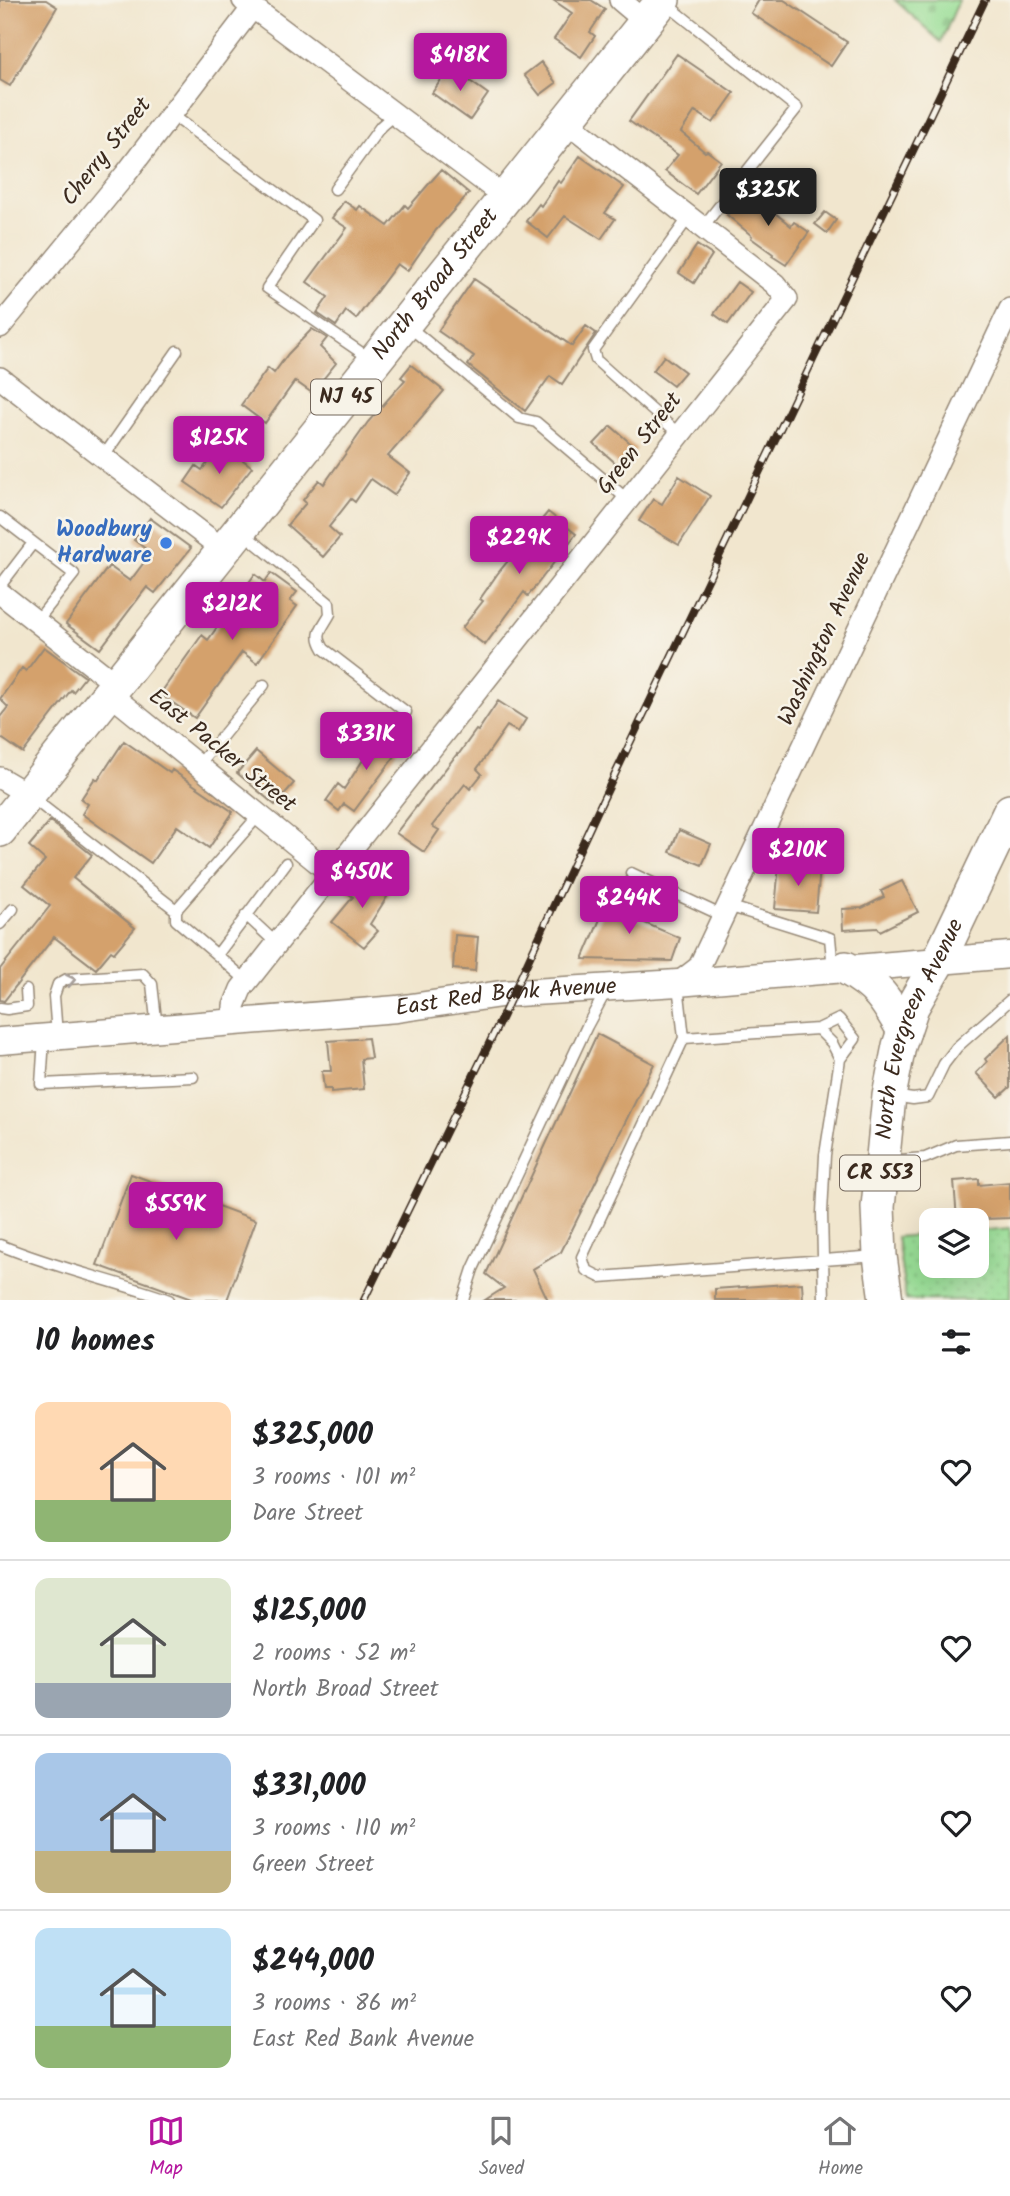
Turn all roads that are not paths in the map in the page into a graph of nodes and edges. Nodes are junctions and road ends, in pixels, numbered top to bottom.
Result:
1 (620, 0) edge
2 (248, 4) edge
3 (657, 8) edge
4 (171, 114) junction
5 (395, 114) junction
6 (567, 122) junction
7 (335, 189) dead end
8 (505, 197) junction
9 (695, 223) junction
10 (1010, 309) edge
11 (405, 323) junction
12 (0, 327) edge
13 (177, 351) dead end
14 (374, 362) junction
15 (0, 378) edge
16 (680, 435) junction
17 (103, 457) junction
18 (628, 500) junction
19 (0, 517) edge
20 (232, 540) junction
21 (33, 543) junction
22 (0, 586) edge
23 (0, 593) edge
24 (36, 622) junction
25 (264, 685) dead end
26 (114, 689) junction
27 (407, 712) dead end
28 (198, 766) junction
29 (0, 778) edge
30 (29, 795) junction
31 (1010, 811) edge
32 (259, 815) junction
33 (0, 830) edge
34 (286, 863) dead end
35 (631, 873) dead end
36 (333, 875) junction
37 (13, 909) dead end
38 (176, 909) junction
39 (725, 911) junction
40 (246, 915) junction
41 (0, 924) edge
42 (277, 944) junction
43 (217, 955) junction
44 (1010, 955) edge
45 (939, 960) junction
46 (839, 969) junction
47 (247, 981) junction
48 (678, 983) junction
49 (608, 987) junction
50 (26, 990) dead end
51 (1010, 1000) edge
52 (0, 1008) edge
53 (234, 1021) junction
54 (157, 1028) junction
55 (818, 1029) junction
56 (904, 1031) junction
57 (51, 1038) junction
58 (684, 1038) junction
59 (1, 1044) edge
60 (839, 1059) junction
61 (192, 1077) dead end
62 (890, 1096) junction
63 (1007, 1139) edge
64 (881, 1162) junction
65 (0, 1245) edge
66 (880, 1256) junction
67 (822, 1259) junction
68 (169, 1300) edge
69 (463, 1300) edge
70 (824, 1300) edge
71 (886, 1300) edge

1 - 3 street
2 - 4 street, Cherry Street
2 - 5 street
3 - 6 main road, North Broad Street / NJ 45
3 - 9 lane
4 - 12 street, Cherry Street
4 - 14 lane
5 - 7 lane
5 - 8 street
6 - 8 main road, North Broad Street / NJ 45
6 - 9 street
8 - 11 main road, North Broad Street / NJ 45
9 - 16 lane
9 - 16 street, Green Street
10 - 39 street, Washington Avenue
11 - 14 main road, North Broad Street / NJ 45
11 - 18 lane
13 - 17 lane
14 - 20 main road, North Broad Street / NJ 45
15 - 17 street
16 - 18 street, Green Street
17 - 20 street
18 - 36 street, Green Street
19 - 21 lane
20 - 26 main road, North Broad Street / NJ 45
20 - 27 lane
21 - 22 lane
21 - 24 lane
23 - 24 street, East Packer Street
24 - 26 street, East Packer Street
25 - 28 lane
26 - 28 street, East Packer Street
26 - 30 main road, North Broad Street / NJ 45
28 - 32 street, East Packer Street
29 - 30 street
30 - 33 main road, North Broad Street / NJ 45
30 - 38 lane
31 - 45 main road, North Evergreen Avenue / CR 553
32 - 36 street, East Packer Street
32 - 38 lane
34 - 40 lane
35 - 39 lane
36 - 42 street, Green Street
37 - 41 lane
38 - 43 lane
39 - 46 lane
39 - 48 street, Washington Avenue
40 - 42 lane
40 - 43 lane
42 - 47 street, Green Street
43 - 47 lane
44 - 45 street, East Red Bank Avenue
45 - 46 street, East Red Bank Avenue
45 - 56 main road, North Evergreen Avenue / CR 553
46 - 48 street, East Red Bank Avenue
46 - 56 main road
47 - 53 street, Green Street
48 - 49 street, East Red Bank Avenue
48 - 58 lane
49 - 53 street, East Red Bank Avenue
49 - 69 lane
50 - 52 lane
51 - 62 lane
53 - 54 street, East Red Bank Avenue
54 - 57 street, East Red Bank Avenue
57 -> 54 lane
55 - 58 lane
55 - 60 lane
55 - 60 lane
56 - 62 main road, North Evergreen Avenue / CR 553
57 - 59 street, East Red Bank Avenue
57 - 61 lane
58 - 67 lane
60 - 67 lane
62 - 64 main road, North Evergreen Avenue / CR 553
63 - 64 lane
64 - 66 main road, North Evergreen Avenue / CR 553
65 - 68 lane
66 - 67 lane
66 - 71 main road, North Evergreen Avenue / CR 553
67 - 70 lane

